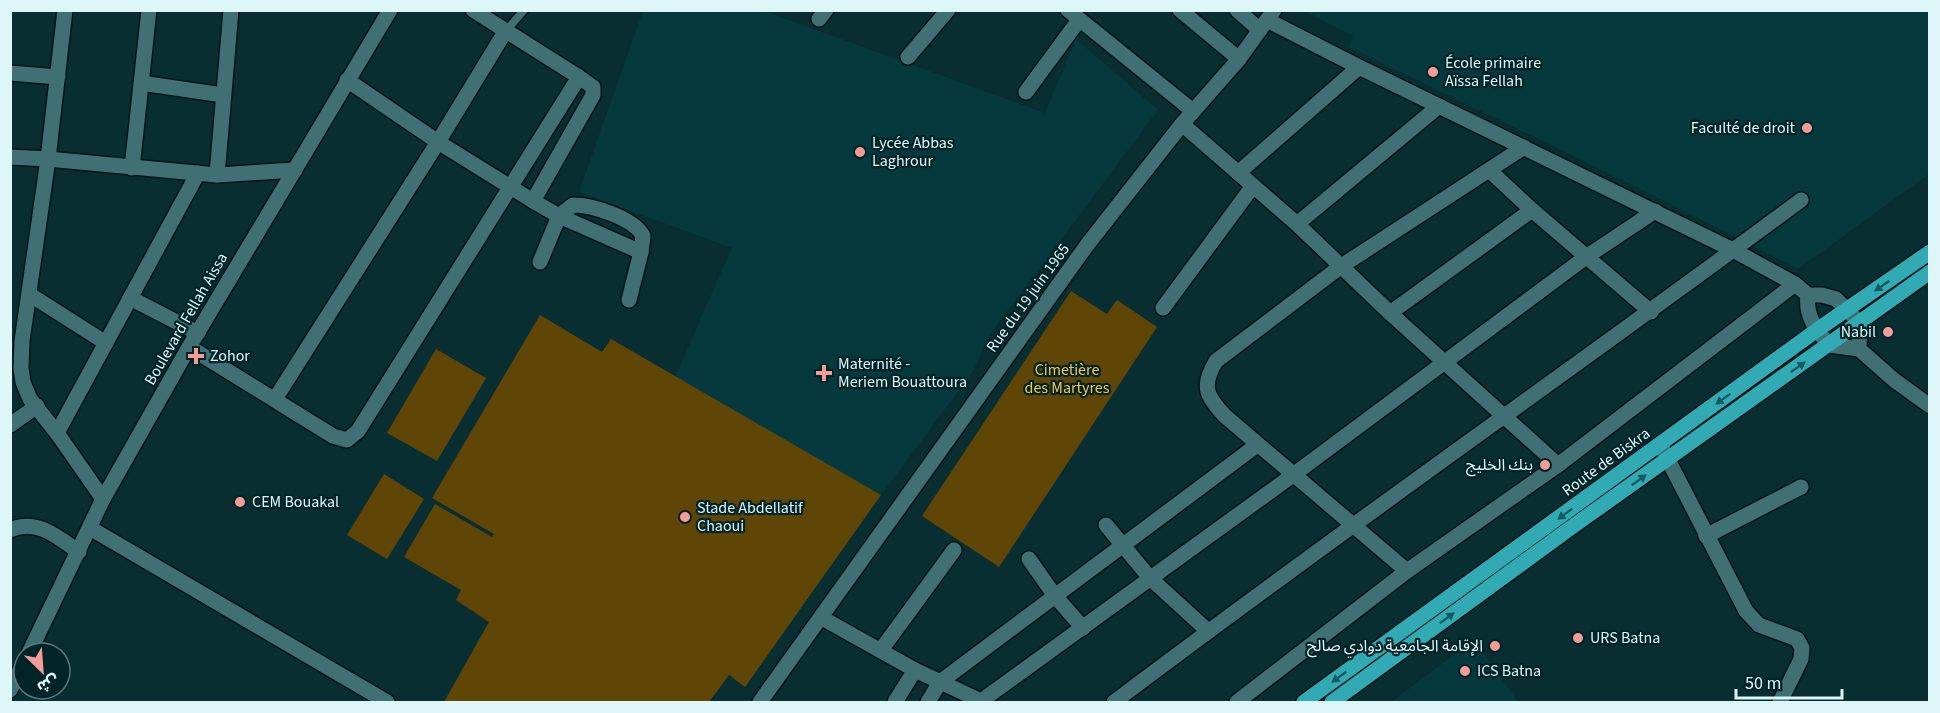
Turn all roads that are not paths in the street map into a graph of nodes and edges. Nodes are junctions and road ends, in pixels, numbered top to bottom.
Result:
1 (65, 10) edge
2 (149, 10) edge
3 (231, 10) edge
4 (390, 10) edge
5 (473, 10) edge
6 (524, 10) edge
7 (948, 10) edge
8 (1180, 10) edge
9 (1237, 10) edge
10 (1074, 15) edge
11 (1267, 20) edge
12 (505, 32) junction
13 (908, 57) dead end
14 (1239, 59) junction
15 (1359, 67) junction
16 (10, 73) edge
17 (58, 77) junction
18 (579, 77) junction
19 (347, 80) junction
20 (141, 83) junction
21 (1026, 92) dead end
22 (223, 95) junction
23 (1438, 106) junction
24 (1193, 111) junction
25 (1182, 124) junction
26 (438, 142) junction
27 (1524, 147) junction
28 (10, 157) edge
29 (48, 159) junction
30 (132, 168) junction
31 (296, 170) junction
32 (1489, 171) junction
33 (198, 173) junction
34 (1238, 173) junction
35 (217, 175) junction
36 (1253, 186) junction
37 (510, 188) junction
38 (1801, 200) dead end
39 (533, 201) junction
40 (1532, 210) junction
41 (1655, 211) junction
42 (560, 216) junction
43 (1297, 224) junction
44 (1733, 250) junction
45 (641, 252) junction
46 (1929, 252) edge
47 (1586, 256) junction
48 (540, 262) dead end
49 (1340, 267) junction
50 (1929, 272) edge
51 (1795, 284) junction
52 (29, 294) junction
53 (1808, 295) junction
54 (130, 298) junction
55 (629, 300) dead end
56 (1163, 308) dead end
57 (1848, 310) junction
58 (1651, 312) junction
59 (1390, 313) junction
60 (1860, 323) junction
61 (1817, 330) junction
62 (198, 333) junction
63 (106, 342) junction
64 (1829, 345) junction
65 (189, 347) junction
66 (1859, 349) junction
67 (1446, 362) junction
68 (275, 399) junction
69 (37, 406) junction
70 (1929, 406) edge
71 (1503, 416) junction
72 (10, 424) edge
73 (57, 433) junction
74 (1257, 445) junction
75 (1664, 452) junction
76 (1557, 465) junction
77 (1293, 475) junction
78 (1801, 488) dead end
79 (103, 499) junction
80 (1106, 525) dead end
81 (1355, 526) junction
82 (90, 528) junction
83 (10, 530) edge
84 (1706, 536) junction
85 (1122, 545) junction
86 (954, 550) dead end
87 (79, 552) junction
88 (1029, 559) dead end
89 (1407, 571) junction
90 (1150, 578) junction
91 (1055, 596) junction
92 (822, 618) junction
93 (1083, 628) junction
94 (1208, 631) junction
95 (35, 641) edge
96 (882, 650) junction
97 (915, 670) junction
98 (940, 682) junction
99 (387, 702) edge
100 (760, 702) edge
101 (895, 702) edge
102 (928, 702) edge
103 (982, 702) edge
104 (1114, 702) edge
105 (1238, 702) edge
106 (1304, 702) edge
107 (1332, 702) edge
108 (1780, 702) edge

1 - 17 street
2 - 20 street
3 - 22 street
4 - 19 street, Boulevard Fellah Aissa
5 - 12 street
6 - 12 lane
7 - 13 street
8 - 14 street
9 - 11 street
10 - 21 street
10 - 24 street
11 - 14 street, Rue du 19 juin 1965
11 - 15 street
12 - 18 street
12 - 26 street
14 - 24 street, Rue du 19 juin 1965
15 - 23 street
15 - 34 street
16 - 17 street
17 - 29 street
18 - 37 street
18 - 39 street
19 - 26 street
19 - 31 street, Boulevard Fellah Aissa
20 - 22 street
20 - 30 street
22 - 35 street
23 - 27 street
23 - 43 street
24 - 25 street, Rue du 19 juin 1965
25 - 34 street
25 - 92 street, Rue du 19 juin 1965
26 - 37 street
26 - 68 street
27 - 32 street
27 - 41 street
28 - 29 street
29 - 30 street
29 - 52 street
30 - 33 street
31 - 35 street
31 - 62 street, Boulevard Fellah Aissa
32 - 40 street
32 - 49 street
33 - 35 street
33 - 54 street
34 - 36 street
36 - 43 street
36 - 56 street
37 - 39 street
37 - 68 street
38 - 44 street
39 - 42 street
40 - 47 street
40 - 59 street
41 - 44 street
41 - 47 street
42 - 45 street
42 - 45 street
42 - 48 street
43 - 49 street
44 - 51 street
44 - 58 street
45 - 55 street
46 -> 57 main road, Route de Biskra
47 - 58 street
47 - 67 street
49 - 59 street
49 - 74 street
50 - 60 main road, Route de Biskra
51 - 53 street
51 - 76 street
52 - 63 street
52 - 69 street
53 - 57 street
53 - 61 street
54 - 62 street
54 - 63 street
57 - 60 street
57 - 61 main road, Route de Biskra
58 - 71 street
59 - 67 street
60 - 64 main road, Route de Biskra
60 - 66 street
61 - 64 street
61 -> 75 main road, Route de Biskra
62 - 65 street, Boulevard Fellah Aissa
63 - 73 street
64 - 66 street
75 -> 64 main road, Route de Biskra
65 - 68 street
65 - 79 street, Boulevard Fellah Aissa
66 - 70 street
67 - 71 street
67 - 77 street
69 - 72 street
69 - 73 street
71 - 76 street
71 - 81 street
73 - 79 street
74 - 77 street
74 - 85 street
75 - 84 street
75 -> 106 main road, Route de Biskra
107 -> 75 main road, Route de Biskra
76 - 89 street
77 - 81 street
77 - 90 street
78 - 84 street
79 - 82 street, Boulevard Fellah Aissa
80 - 85 street
81 - 89 street
81 - 94 street
82 - 87 street, Boulevard Fellah Aissa
82 - 99 street
83 - 87 street
84 - 108 street
85 - 90 street
85 - 91 street
86 - 96 street
87 - 95 street, Boulevard Fellah Aissa
88 - 91 street
89 - 105 street
90 - 93 street
90 - 94 street
91 - 93 street
91 - 98 street
92 - 96 street
92 - 100 street, Rue du 19 juin 1965
93 - 103 street
94 - 104 street
96 - 97 street
97 - 98 street
97 - 101 street
98 - 102 street
98 - 103 street

